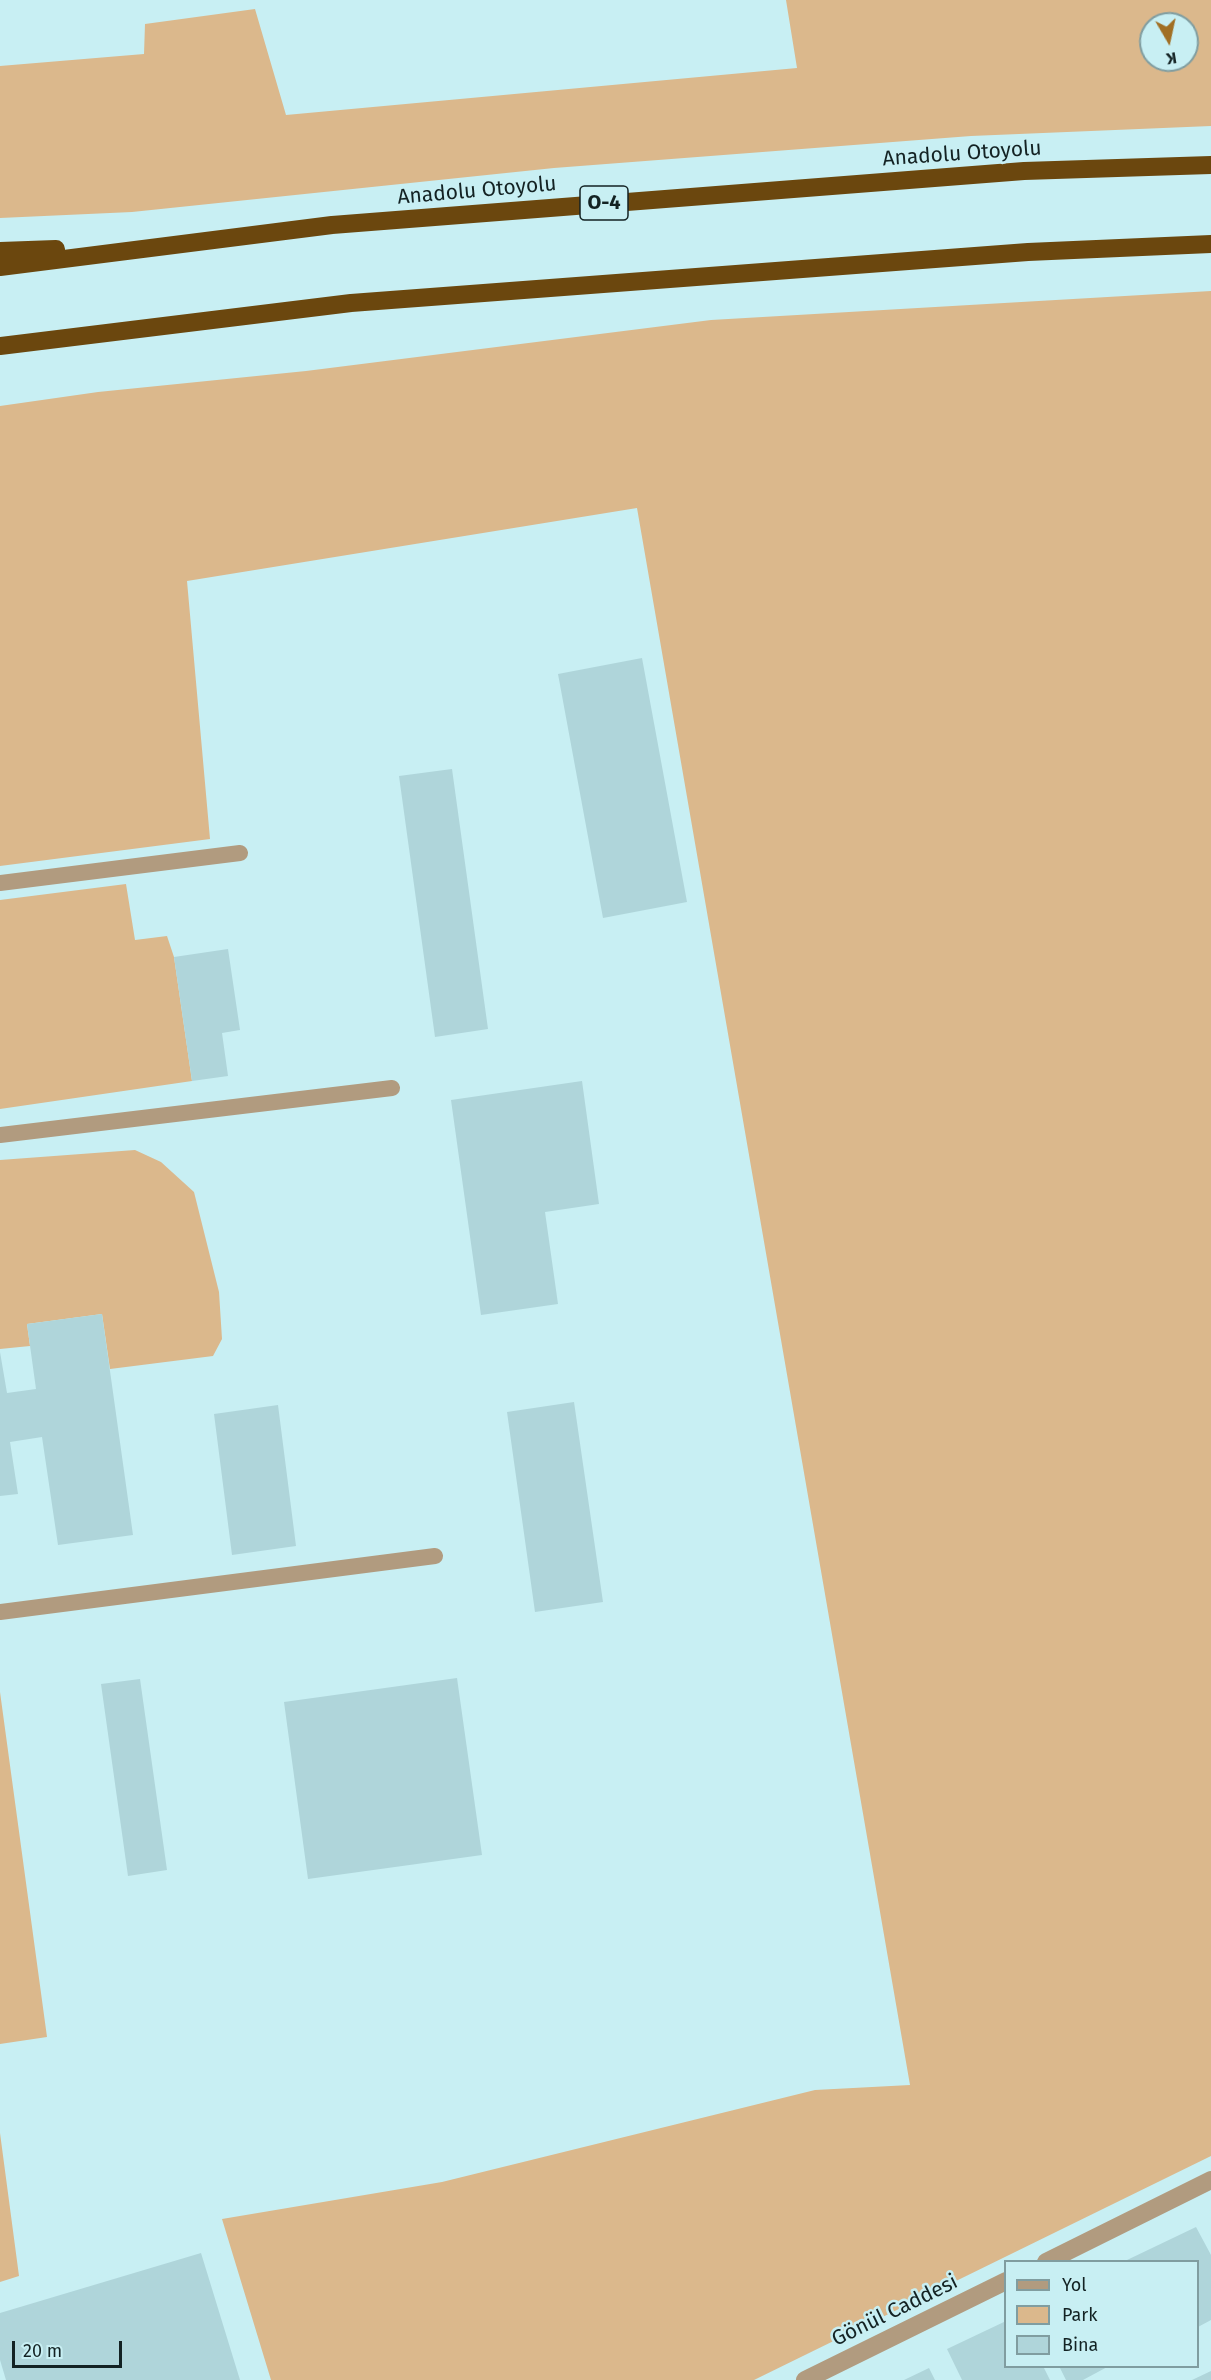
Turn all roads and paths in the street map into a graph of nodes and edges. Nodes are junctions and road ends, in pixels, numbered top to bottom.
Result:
1 (1211, 165) edge
2 (1211, 244) edge
3 (145, 247) junction
4 (0, 251) edge
5 (0, 267) edge
6 (0, 346) edge
7 (240, 853) dead end
8 (0, 883) edge
9 (392, 1088) dead end
10 (0, 1135) edge
11 (435, 1556) dead end
12 (0, 1612) edge
13 (1211, 2180) edge
14 (1050, 2260) edge
15 (1004, 2281) edge
16 (805, 2380) edge

1 - 3 highway, Anadolu Otoyolu / O-4
2 - 6 highway
3 - 4 highway
3 - 5 highway, Anadolu Otoyolu / O-4
7 - 8 lane
9 - 10 lane
11 - 12 lane
13 - 14 street
15 - 16 street, Gönül Caddesi

